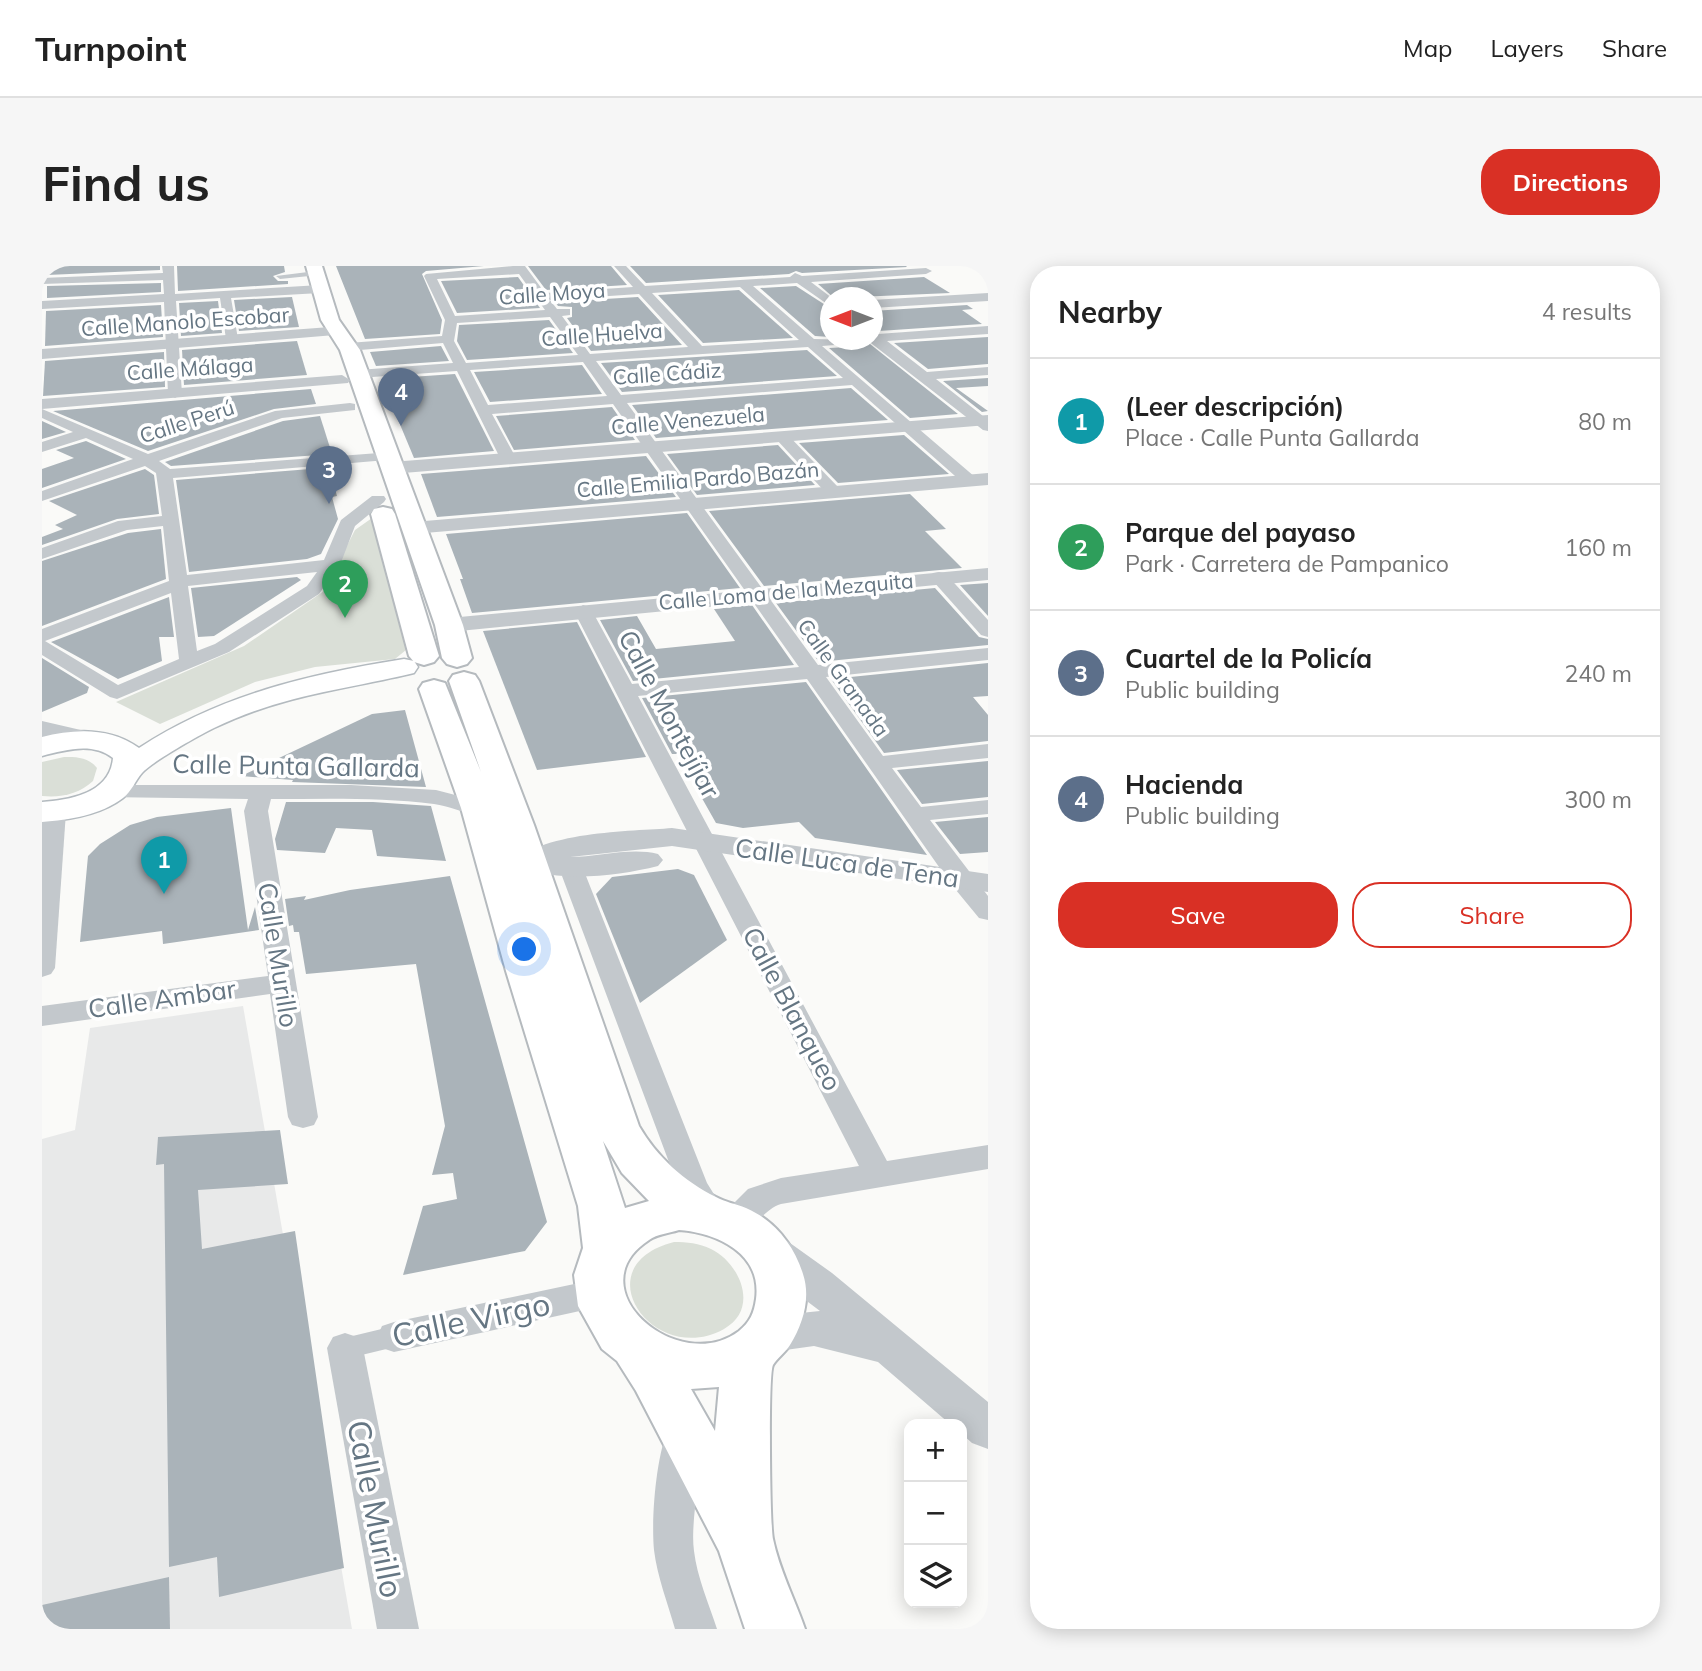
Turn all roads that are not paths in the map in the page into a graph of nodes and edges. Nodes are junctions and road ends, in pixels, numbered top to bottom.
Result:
1 (620, 266) edge
2 (782, 266) edge
3 (855, 266) edge
4 (520, 268) edge
5 (168, 271) edge
6 (868, 275) junction
7 (931, 275) edge
8 (280, 276) dead end
9 (317, 276) edge
10 (799, 279) junction
11 (42, 281) edge
12 (742, 283) junction
13 (641, 289) junction
14 (225, 294) junction
15 (820, 294) edge
16 (542, 297) junction
17 (988, 297) edge
18 (168, 298) junction
19 (965, 299) junction
20 (883, 303) edge
21 (42, 305) edge
22 (980, 310) dead end
23 (579, 311) dead end
24 (553, 313) junction
25 (451, 320) junction
26 (988, 330) edge
27 (883, 336) edge
28 (232, 339) junction
29 (448, 339) junction
30 (820, 341) edge
31 (808, 342) junction
32 (170, 344) junction
33 (883, 344) edge
34 (698, 349) junction
35 (344, 352) junction
36 (42, 354) edge
37 (585, 357) junction
38 (463, 366) junction
39 (988, 372) edge
40 (925, 376) junction
41 (854, 381) junction
42 (175, 394) junction
43 (617, 399) junction
44 (42, 404) edge
45 (350, 407) junction
46 (484, 410) junction
47 (42, 413) edge
48 (985, 423) edge
49 (906, 426) junction
50 (86, 433) junction
51 (781, 436) junction
52 (42, 447) edge
53 (652, 447) junction
54 (508, 458) junction
55 (145, 459) junction
56 (381, 460) junction
57 (164, 474) junction
58 (979, 480) edge
59 (833, 491) junction
60 (42, 496) edge
61 (378, 499) junction
62 (691, 504) junction
63 (170, 520) junction
64 (413, 528) junction
65 (42, 554) edge
66 (331, 565) junction
67 (988, 574) edge
68 (939, 577) junction
69 (181, 584) junction
70 (756, 595) junction
71 (583, 611) junction
72 (449, 625) junction
73 (988, 631) edge
74 (42, 636) edge
75 (42, 646) edge
76 (988, 654) edge
77 (189, 662) junction
78 (810, 671) junction
79 (433, 672) junction
80 (626, 691) junction
81 (191, 728) junction
82 (42, 729) edge
83 (98, 741) junction
84 (42, 747) edge
85 (988, 751) edge
86 (877, 763) junction
87 (121, 779) junction
88 (261, 793) junction
89 (988, 807) edge
90 (478, 808) junction
91 (48, 812) edge
92 (914, 816) junction
93 (705, 843) junction
94 (523, 844) junction
95 (585, 862) junction
96 (974, 881) edge
97 (988, 912) edge
98 (547, 913) junction
99 (42, 968) edge
100 (526, 971) junction
101 (281, 983) junction
102 (42, 1016) edge
103 (303, 1117) dead end
104 (988, 1157) edge
105 (879, 1175) junction
106 (728, 1225) junction
107 (603, 1270) junction
108 (394, 1337) joint
109 (759, 1345) junction
110 (889, 1347) junction
111 (345, 1348) joint
112 (637, 1349) junction
113 (684, 1426) junction
114 (988, 1429) edge
115 (745, 1541) junction
116 (398, 1629) edge
117 (696, 1629) edge
118 (775, 1629) edge

1 - 13 street
2 - 10 street
3 - 6 street
4 - 16 street, Calle Granada
4 - 25 street
5 - 11 street
5 - 18 street
6 - 7 street
6 - 10 street
7 - 19 street
8 - 9 street
9 - 14 street
9 - 35 main road
10 - 12 street
10 - 15 street
12 - 13 street
12 - 31 street
13 - 16 street
13 - 34 street
14 - 18 street
14 - 28 street
16 - 24 street, Calle Granada
17 - 19 street
18 - 21 street
18 - 32 street
19 - 20 street
19 - 22 street
23 - 24 street, Calle Moya
24 - 25 street, Calle Moya
24 - 37 street, Calle Granada
25 - 29 street
26 - 27 street
28 - 32 street, Calle Manolo Escobar
28 - 35 street, Calle Manolo Escobar
29 - 35 street
29 - 38 street
30 - 31 street, Calle Huelva
31 - 34 street, Calle Huelva
31 - 41 street
32 - 36 street, Calle Manolo Escobar
32 - 42 street
33 - 40 street
34 - 37 street, Calle Huelva
35 - 38 street, Calle Huelva
35 - 42 street, Calle Málaga
35 - 45 main road
35 - 56 main road
37 - 38 street, Calle Huelva
37 - 43 street, Calle Granada
38 - 46 street
39 - 40 street
40 - 48 street
41 - 43 street, Calle Cádiz
41 - 49 street
42 - 44 street, Calle Málaga
43 - 46 street, Calle Cádiz
43 - 53 street, Calle Granada
45 - 55 street, Calle Perú
45 - 56 main road
46 - 54 street
47 - 50 street
48 - 49 street, Calle Venezuela
49 - 51 street, Calle Venezuela
49 - 58 street
50 - 52 street
50 - 55 street
51 - 53 street, Calle Venezuela
51 - 59 street
53 - 54 street, Calle Venezuela
53 - 62 street, Calle Granada
54 - 56 street, Calle Venezuela
55 - 57 street
55 - 60 street, Calle Perú
56 - 57 street
56 - 61 main road
56 - 64 main road
57 - 63 street
58 - 59 street, Calle Emilia Pardo Bazán
59 - 62 street, Calle Emilia Pardo Bazán
61 - 66 street
61 - 79 main road
62 - 64 street, Calle Emilia Pardo Bazán
62 - 70 street, Calle Granada
63 - 65 street
63 - 69 street
64 - 72 main road
66 - 69 street
66 - 77 street
67 - 68 street, Calle Loma de la Mezquita
68 - 70 street, Calle Loma de la Mezquita
68 - 73 street
69 - 74 street
69 - 77 street
70 - 71 street, Calle Loma de la Mezquita
70 - 78 street, Calle Granada
71 - 72 street, Calle Loma de la Mezquita
71 - 80 street, Calle Montejíjar
72 - 79 main road
75 - 77 street
76 - 78 street
78 - 80 street
78 - 86 street, Calle Granada
79 - 81 main road
79 - 90 main road
79 - 94 main road
80 - 93 street, Calle Montejíjar
81 - 83 main road
81 - 87 main road
82 - 83 street
83 - 84 main road
83 - 87 main road
85 - 86 street
86 - 92 street, Calle Granada
87 - 88 street, Calle Punta Gallarda
87 - 91 main road
88 - 90 street, Calle Punta Gallarda
88 - 101 street, Calle Murillo
89 - 92 street
90 - 94 street
90 - 100 main road
91 - 99 street
92 - 96 street, Calle Granada
93 - 95 street, Calle Luca de Tena
93 - 96 street, Calle Luca de Tena
93 - 105 street, Calle Blanqueo
94 - 95 street, Calle Luca de Tena
94 - 95 street, Calle Luca de Tena
94 - 98 main road
94 - 100 street
95 - 98 street
95 - 106 street
96 - 97 street, Calle Granada
98 - 106 main road
100 - 107 main road
101 - 102 street, Calle Ambar
101 - 103 street, Calle Murillo
104 - 105 street
105 - 106 street
106 - 107 main road
106 - 109 main road
106 - 110 street
107 - 108 street, Calle Virgo
107 - 112 main road
108 - 111 street, Calle Virgo
109 - 110 street
109 - 112 main road
109 - 115 main road
110 - 114 street
111 - 116 street, Calle Murillo
112 - 113 main road
113 - 115 main road
113 - 117 street
115 - 118 main road

